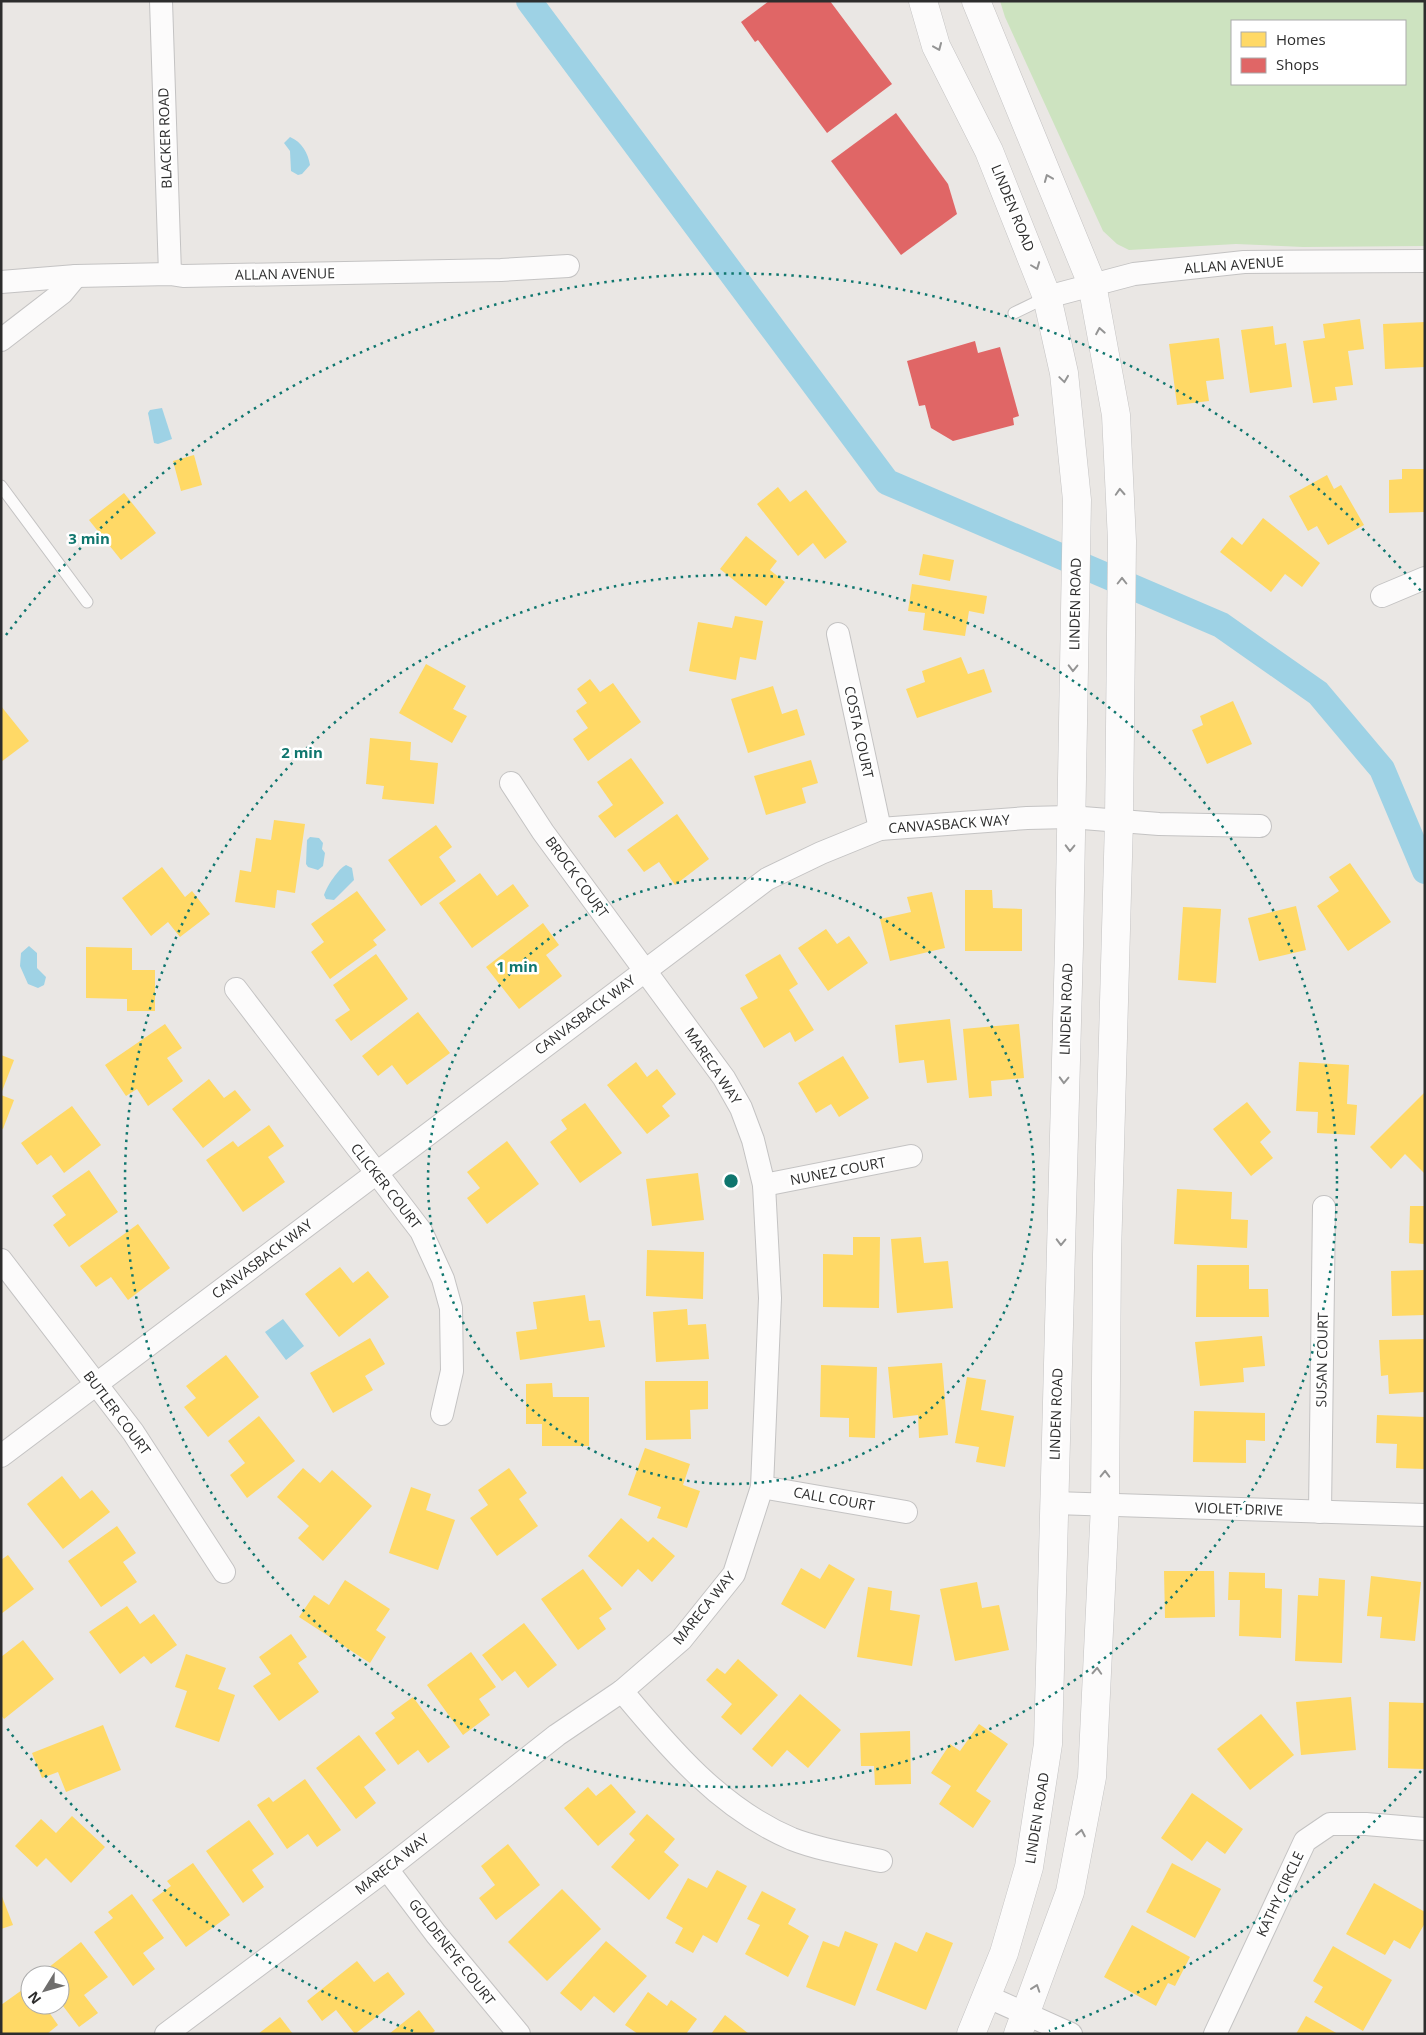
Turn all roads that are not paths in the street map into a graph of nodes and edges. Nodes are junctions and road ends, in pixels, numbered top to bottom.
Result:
1 (161, 1) edge
2 (922, 1) edge
3 (976, 1) edge
4 (1425, 261) edge
5 (568, 266) dead end
6 (170, 274) junction
7 (76, 276) junction
8 (1, 282) edge
9 (1092, 284) junction
10 (1047, 296) junction
11 (1014, 313) dead end
12 (1, 340) edge
13 (1, 486) edge
14 (1425, 578) edge
15 (1382, 596) dead end
16 (87, 602) dead end
17 (838, 634) dead end
18 (511, 783) dead end
19 (1070, 817) junction
20 (1119, 821) junction
21 (1260, 826) dead end
22 (880, 829) junction
23 (645, 970) junction
24 (236, 989) dead end
25 (911, 1156) dead end
26 (376, 1174) junction
27 (764, 1185) junction
28 (1324, 1207) dead end
29 (1, 1260) edge
30 (96, 1384) junction
31 (442, 1414) dead end
32 (1, 1456) edge
33 (762, 1487) junction
34 (1054, 1503) junction
35 (1105, 1505) junction
36 (906, 1512) dead end
37 (1320, 1512) junction
38 (1425, 1515) edge
39 (224, 1572) dead end
40 (622, 1691) junction
41 (1425, 1830) edge
42 (881, 1862) dead end
43 (387, 1869) junction
44 (986, 1996) junction
45 (1022, 2024) edge
46 (166, 2034) edge
47 (519, 2034) edge
48 (971, 2034) edge
49 (1071, 2034) edge
50 (1216, 2034) edge

1 - 6 street, BLACKER ROAD
2 -> 10 street, LINDEN ROAD
9 -> 3 street
4 - 9 street, ALLAN AVENUE
5 - 6 street, ALLAN AVENUE
6 - 7 street, ALLAN AVENUE
7 - 8 street, ALLAN AVENUE
7 - 12 street
9 - 10 street, ALLAN AVENUE
20 -> 9 street
10 - 11 lane
10 -> 19 street, LINDEN ROAD
13 - 16 lane
14 - 15 street
17 - 22 street, COSTA COURT
18 - 23 street, BROCK COURT
19 - 20 street, CANVASBACK WAY
19 - 22 street, CANVASBACK WAY
19 -> 34 street, LINDEN ROAD
20 - 21 street, CANVASBACK WAY
35 -> 20 street
22 - 23 street, CANVASBACK WAY
23 - 26 street, CANVASBACK WAY
23 - 27 street, MARECA WAY
24 - 26 street, CLICKER COURT
25 - 27 street, NUNEZ COURT
26 - 30 street, CANVASBACK WAY
26 - 31 street, CLICKER COURT
27 - 33 street, MARECA WAY
28 - 37 street, SUSAN COURT
29 - 30 street, BUTLER COURT
30 - 32 street, CANVASBACK WAY
30 - 39 street, BUTLER COURT
33 - 36 street, CALL COURT
33 - 40 street, MARECA WAY
34 - 35 street, VIOLET DRIVE
34 - 44 street, LINDEN ROAD
35 - 37 street, VIOLET DRIVE
45 -> 35 street
37 - 38 street, VIOLET DRIVE
40 - 42 street
40 - 43 street, MARECA WAY
41 - 50 street, KATHY CIRCLE
43 - 46 street, MARECA WAY
43 - 47 street, GOLDENEYE COURT
44 - 45 street
44 - 48 street, LINDEN ROAD
45 - 49 street

